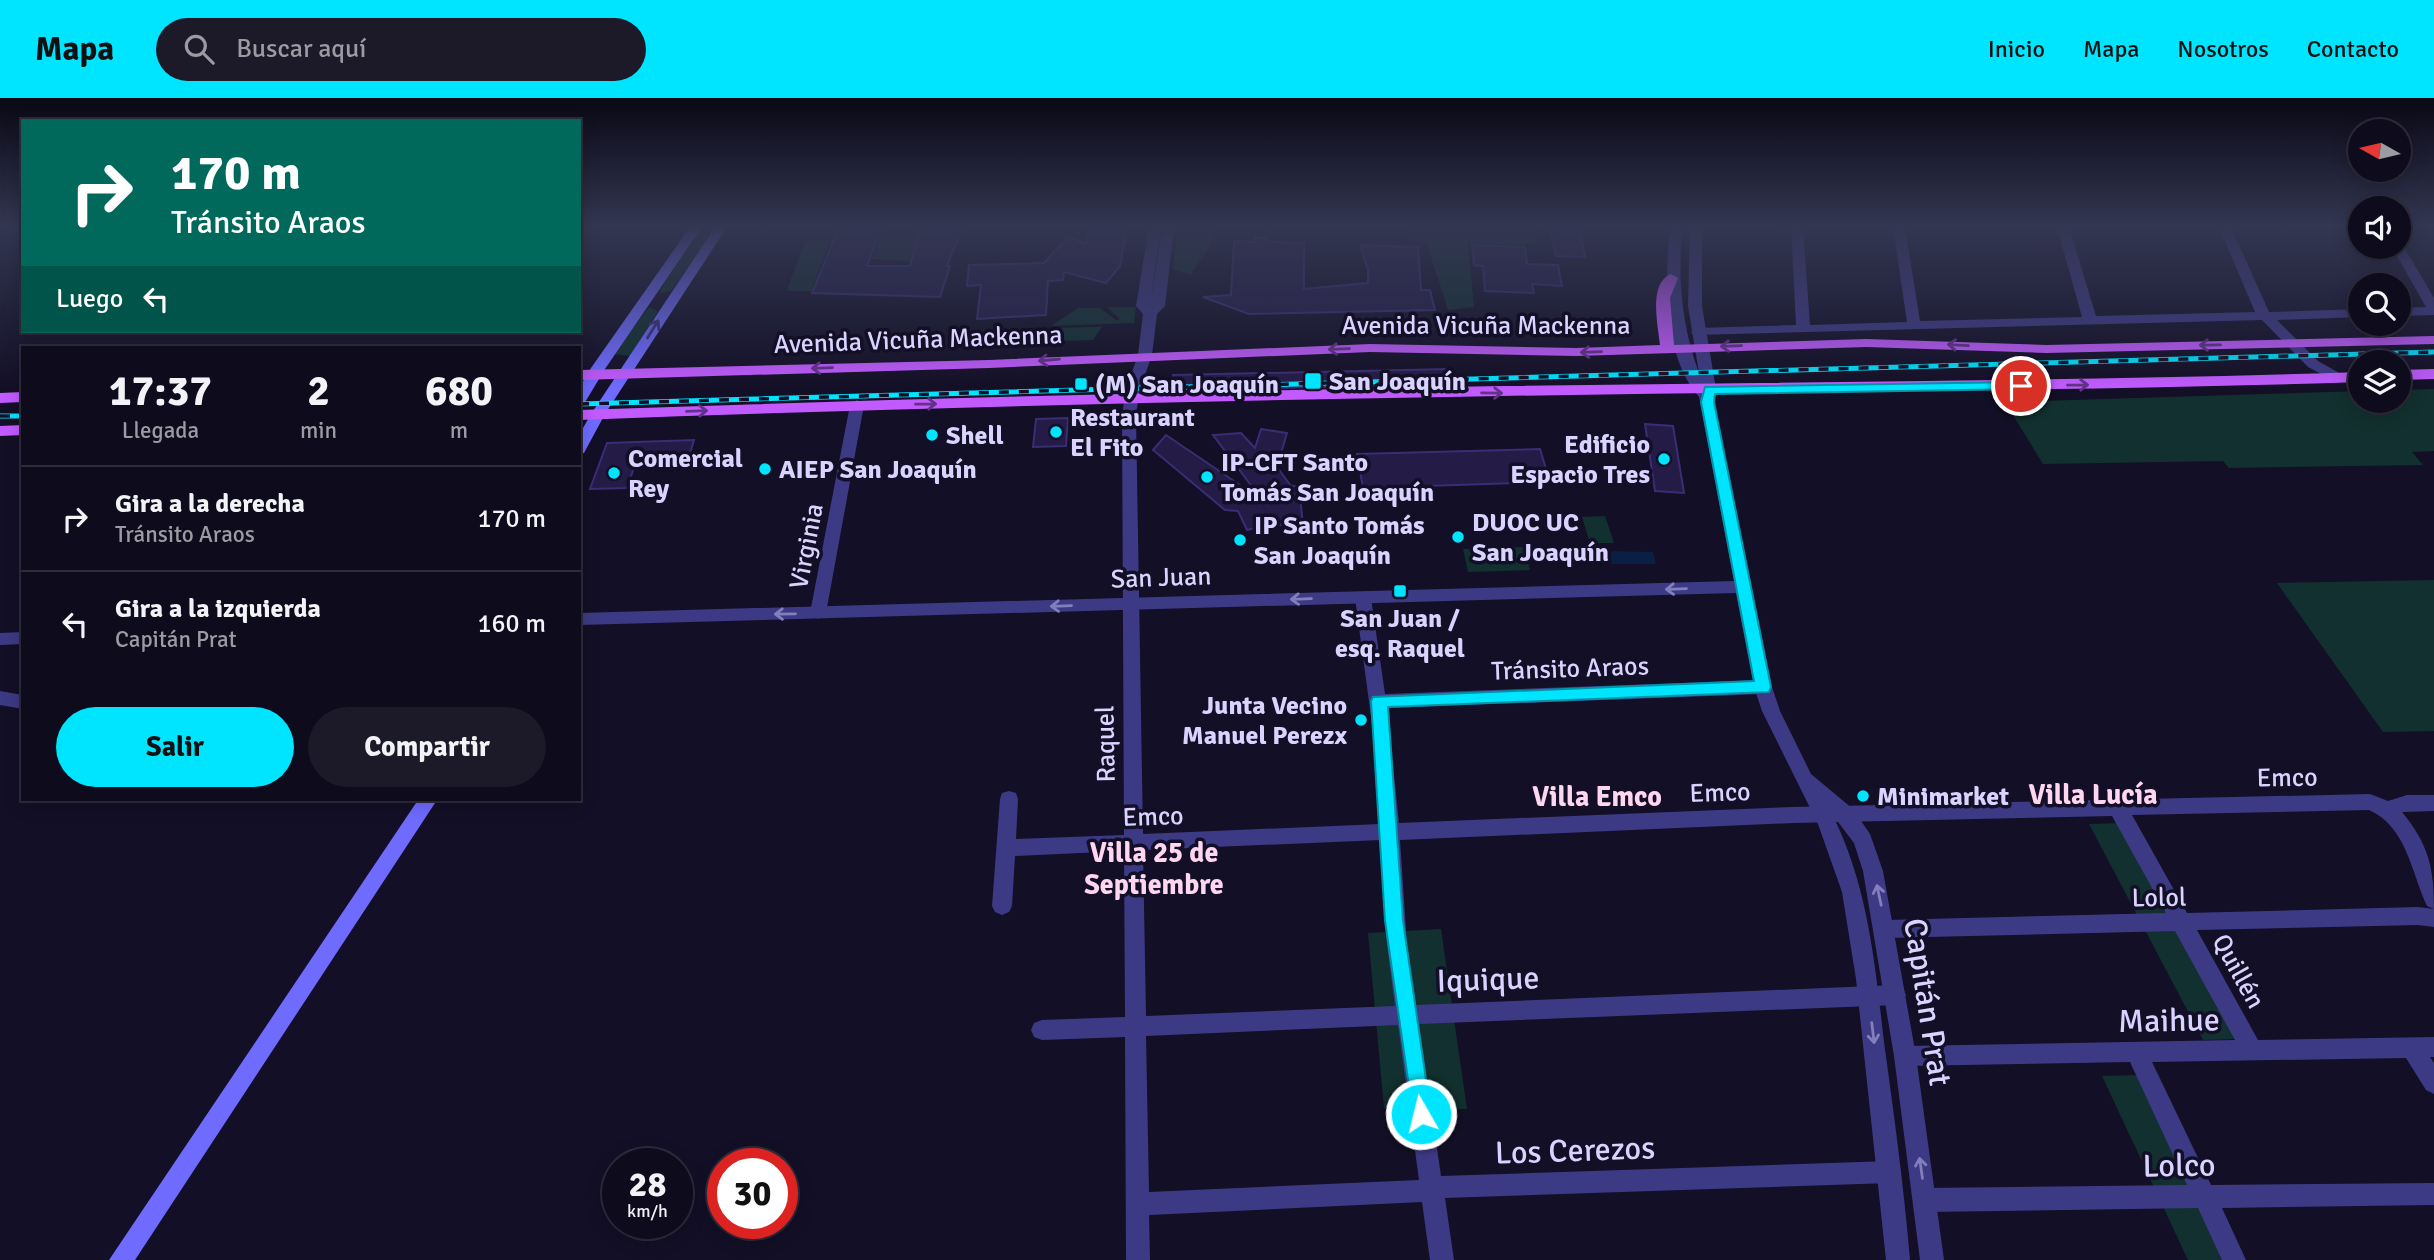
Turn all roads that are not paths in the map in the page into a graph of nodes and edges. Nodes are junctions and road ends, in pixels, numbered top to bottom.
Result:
1 (657, 281) edge
2 (685, 281) edge
3 (1147, 281) edge
4 (1161, 281) edge
5 (1670, 281) edge
6 (1671, 281) edge
7 (1696, 281) edge
8 (1800, 281) edge
9 (1907, 281) edge
10 (2079, 281) edge
11 (2247, 281) edge
12 (2418, 281) edge
13 (2434, 310) edge
14 (2411, 311) edge
15 (1150, 313) junction
16 (2348, 313) edge
17 (2265, 316) junction
18 (2090, 320) junction
19 (1914, 325) junction
20 (1803, 328) junction
21 (1698, 332) junction
22 (2434, 340) edge
23 (2293, 344) junction
24 (1701, 347) junction
25 (1683, 348) junction
26 (1667, 349) junction
27 (1145, 355) junction
28 (625, 373) junction
29 (2434, 374) edge
30 (2411, 375) edge
31 (2348, 378) edge
32 (586, 379) edge
33 (2338, 379) junction
34 (1705, 392) junction
35 (21, 397) edge
36 (0, 398) edge
37 (1130, 401) junction
38 (857, 405) junction
39 (598, 414) junction
40 (581, 415) edge
41 (21, 430) edge
42 (0, 431) edge
43 (581, 445) edge
44 (1744, 587) junction
45 (1363, 598) junction
46 (1129, 604) junction
47 (818, 613) junction
48 (581, 619) edge
49 (21, 638) edge
50 (0, 639) edge
51 (1763, 687) junction
52 (0, 698) edge
53 (1379, 701) junction
54 (21, 702) edge
55 (1806, 779) junction
56 (1009, 799) dead end
57 (427, 801) edge
58 (2434, 803) edge
59 (2118, 807) junction
60 (2388, 809) junction
61 (1823, 815) junction
62 (1846, 815) junction
63 (1388, 832) junction
64 (1132, 843) junction
65 (1006, 848) junction
66 (2434, 900) edge
67 (1002, 906) dead end
68 (2434, 918) edge
69 (2182, 923) junction
70 (1886, 929) junction
71 (1896, 995) junction
72 (1868, 996) junction
73 (1406, 1013) junction
74 (1135, 1026) junction
75 (1042, 1030) dead end
76 (2423, 1047) edge
77 (2253, 1051) junction
78 (2137, 1052) junction
79 (1905, 1056) junction
80 (2434, 1083) edge
81 (1890, 1172) junction
82 (1432, 1189) junction
83 (2434, 1194) edge
84 (2204, 1196) junction
85 (1925, 1200) junction
86 (1138, 1204) junction
87 (121, 1260) edge
88 (1138, 1260) edge
89 (1442, 1260) edge
90 (1898, 1260) edge
91 (1932, 1260) edge
92 (2234, 1260) edge

1 - 32 main road
28 -> 2 main road
3 - 15 street
4 - 15 street
5 - 26 main road
6 - 25 street
7 - 21 street
8 - 20 street
9 - 19 street
10 - 18 street
11 - 17 street
12 - 13 street
13 - 14 street
15 - 27 street, Raquel
16 - 17 street
17 - 18 street
17 - 23 street
18 - 19 street
19 - 20 street
20 - 21 street
21 - 24 street
22 - 23 main road, Avenida Vicuña Mackenna
23 -> 24 main road, Avenida Vicuña Mackenna
23 - 33 street
24 - 25 main road, Avenida Vicuña Mackenna
24 - 34 street
25 - 26 main road, Avenida Vicuña Mackenna
25 - 34 street
26 -> 27 main road, Avenida Vicuña Mackenna
27 -> 28 main road, Avenida Vicuña Mackenna
27 - 37 street, Raquel
28 - 32 main road, Avenida Vicuña Mackenna
28 - 39 main road
29 - 30 main road
31 - 33 main road
34 -> 33 main road
37 -> 34 main road
34 - 44 street, Capitán Prat
35 - 36 main road
38 -> 37 main road
37 - 46 street, Raquel
39 -> 38 main road
38 - 47 street, Virginia
39 - 40 main road
39 - 43 main road
41 - 42 main road
44 -> 45 street, San Juan
44 - 51 street, Capitán Prat
45 -> 46 street, San Juan
45 - 53 street
46 -> 47 street, San Juan
46 - 64 street, Raquel
47 -> 48 street, San Juan
49 - 50 street
51 - 53 street, Tránsito Araos
51 - 55 street, Capitán Prat
52 - 54 street
53 - 63 street
55 - 61 street, Capitán Prat
55 - 62 street, Capitán Prat
56 - 65 street
57 - 87 main road
58 - 60 street, Emco
59 - 60 street, Emco
59 - 62 street, Emco
59 - 69 street, Quillén
60 - 66 street
61 - 62 street, Emco
61 - 63 street, Emco
61 - 72 street, Capitán Prat
70 -> 62 street, Capitán Prat
63 - 64 street, Emco
63 - 73 street
64 - 65 street, Emco
64 - 74 street, Raquel
65 - 67 street
68 - 69 street, Lolol
69 - 70 street, Lolol
69 - 77 street, Quillén
70 - 71 street, Capitán Prat
71 - 72 street, Iquique
71 - 79 street, Capitán Prat
72 - 73 street, Iquique
72 -> 81 street, Capitán Prat
73 - 74 street, Iquique
73 - 82 street
74 - 75 street, Iquique
74 - 86 street, Raquel
76 - 77 street, Maihue
76 - 80 street
77 - 78 street, Maihue
78 - 79 street, Maihue
78 - 84 street
85 -> 79 street, Capitán Prat
81 - 82 street, Los Cerezos
81 - 90 street, Capitán Prat
82 - 86 street, Los Cerezos
82 - 89 street
83 - 84 street, Lolco
84 - 85 street, Lolco
84 - 92 street
85 - 91 street, Capitán Prat
86 - 88 street, Raquel

